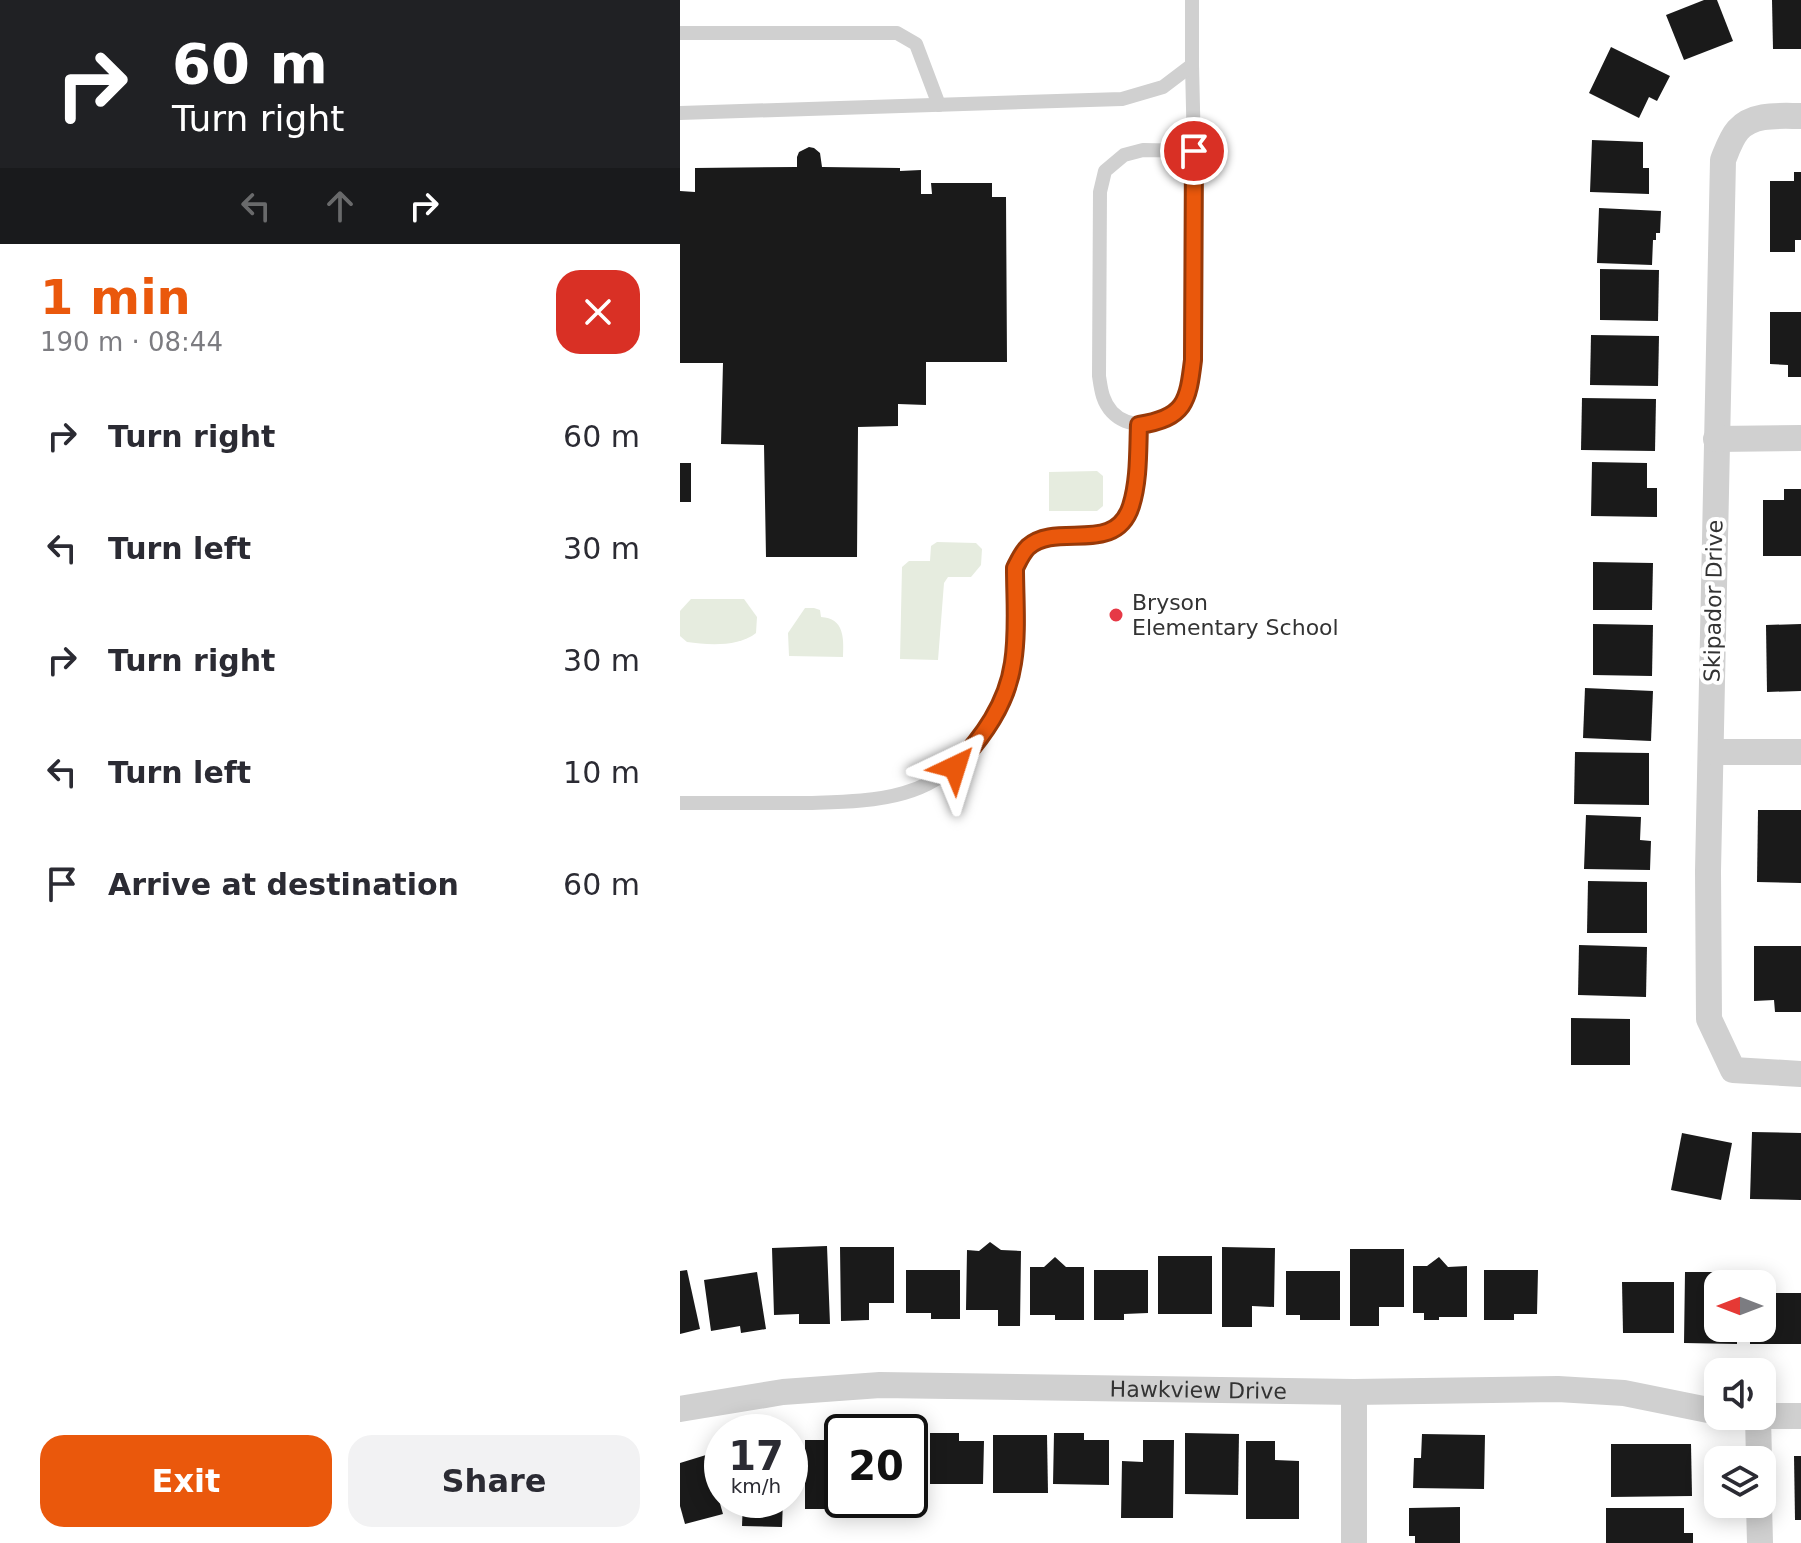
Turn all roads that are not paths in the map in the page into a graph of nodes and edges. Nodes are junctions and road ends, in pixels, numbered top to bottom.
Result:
1 (1192, 0) edge
2 (680, 33) edge
3 (1192, 65) junction
4 (939, 105) junction
5 (680, 113) edge
6 (1801, 116) edge
7 (1194, 151) junction
8 (1139, 425) junction
9 (1801, 438) edge
10 (1716, 439) junction
11 (1711, 752) junction
12 (1801, 752) edge
13 (680, 803) edge
14 (1801, 1074) edge
15 (1354, 1392) junction
16 (680, 1409) edge
17 (1704, 1409) edge
18 (1776, 1416) edge
19 (1801, 1416) edge
20 (1759, 1518) edge
21 (1354, 1543) edge
22 (1760, 1543) edge

1 - 3 lane
2 - 4 lane
3 - 4 lane
3 - 7 lane
4 - 5 lane
6 - 10 street, Skipador Drive
7 - 8 lane
7 - 8 lane
8 - 13 lane
9 - 10 street
10 - 11 street, Skipador Drive
11 - 12 street
11 - 14 street, Skipador Drive
15 - 16 street, Hawkview Drive
15 - 17 street, Hawkview Drive
15 - 21 street
18 - 19 street
20 - 22 street

